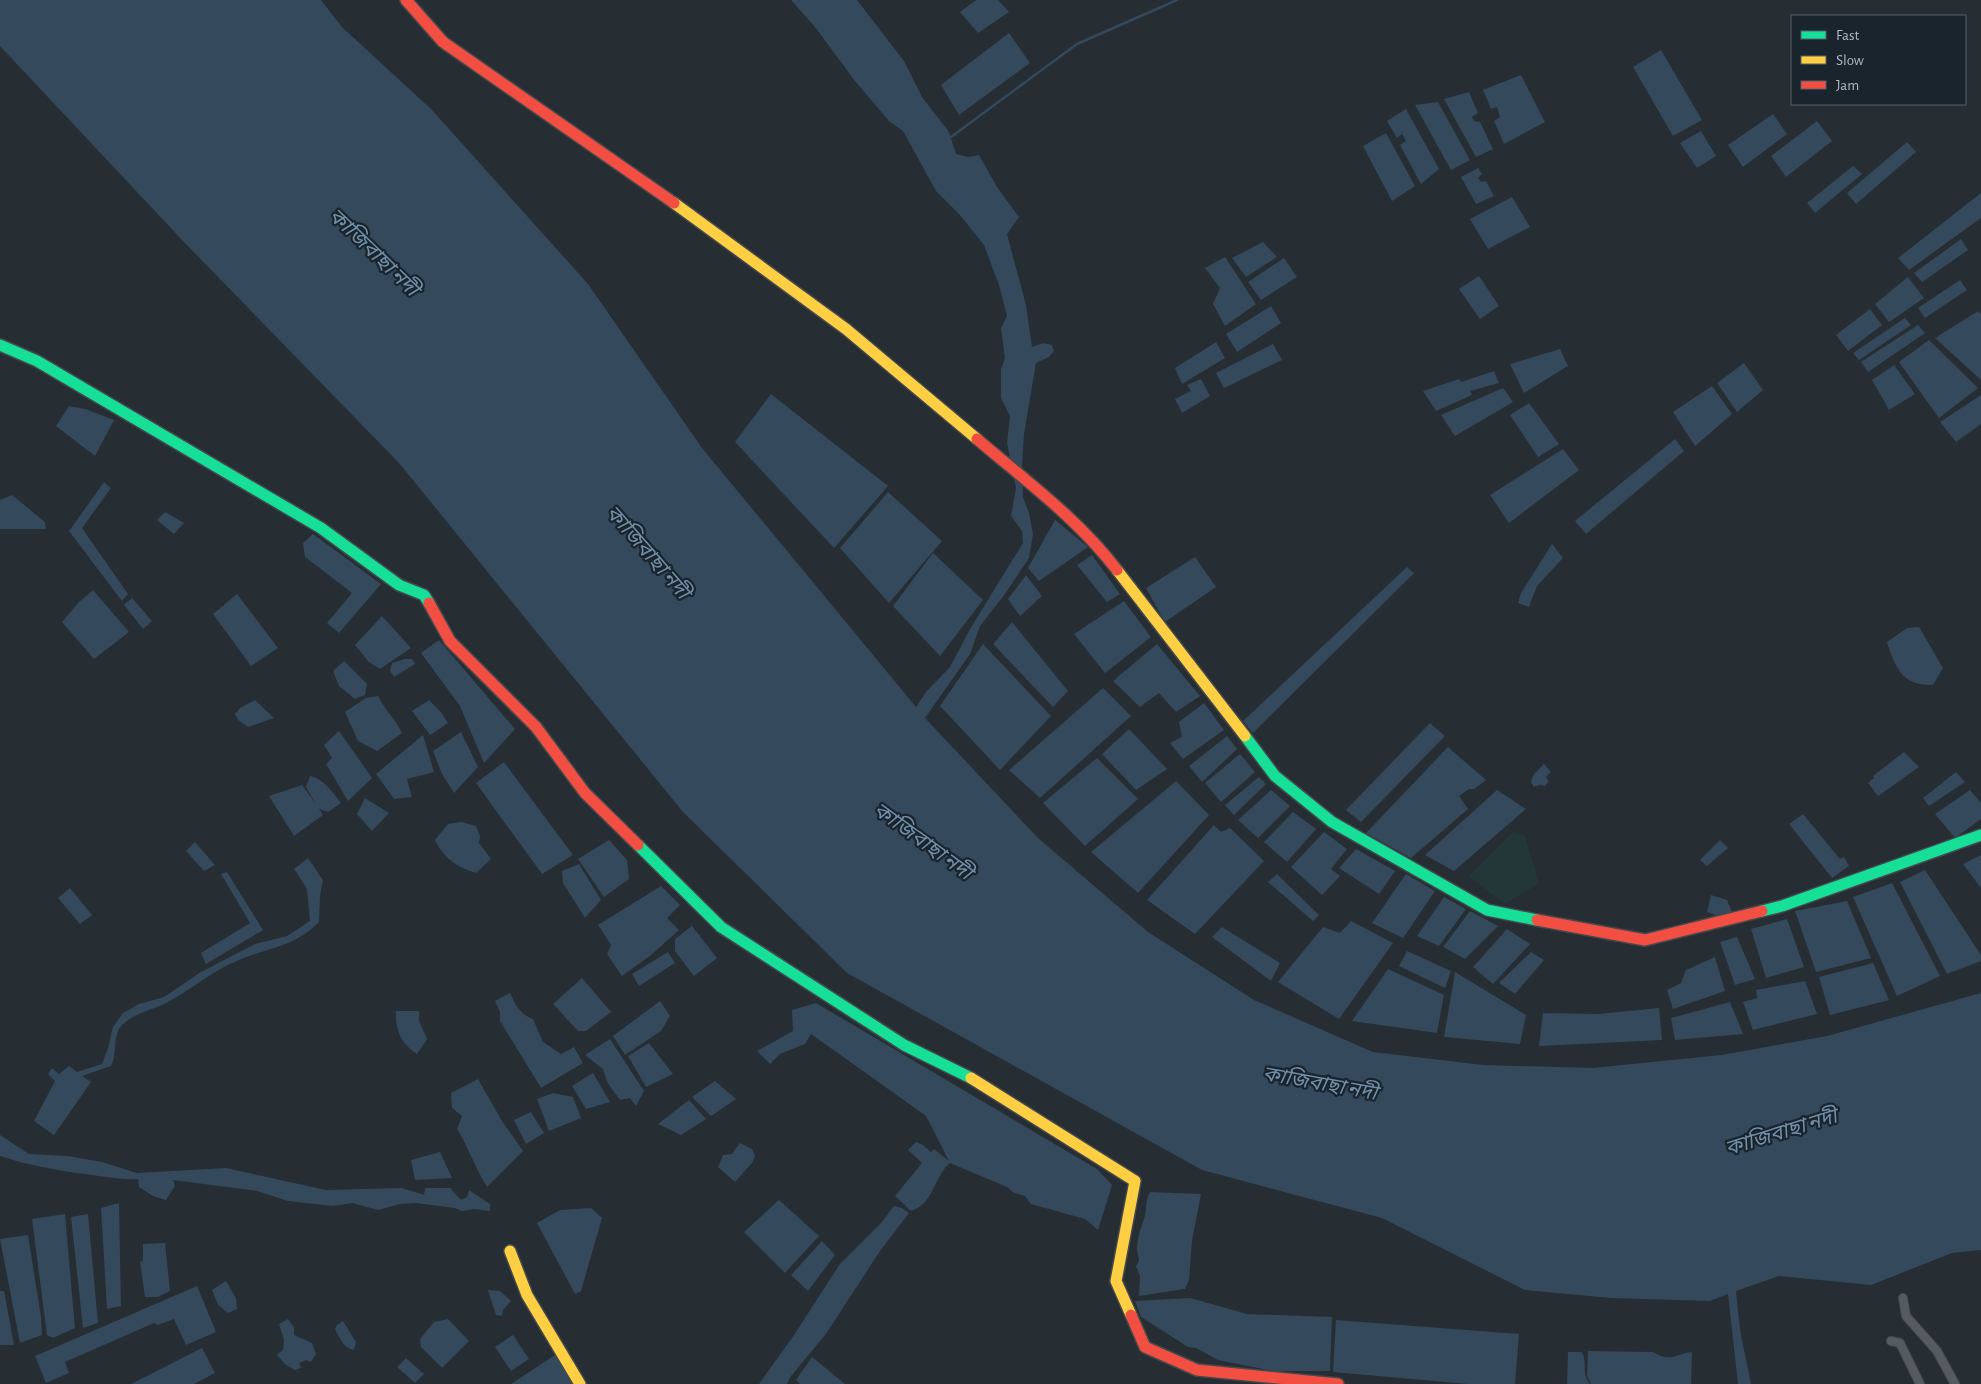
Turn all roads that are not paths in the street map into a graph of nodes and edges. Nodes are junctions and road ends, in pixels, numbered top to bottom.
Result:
1 (406, 0) edge
2 (0, 345) edge
3 (1981, 835) edge
4 (510, 1251) dead end
5 (1903, 1298) dead end
6 (1892, 1341) dead end
7 (580, 1384) edge
8 (1338, 1384) edge
9 (1920, 1384) edge
10 (1955, 1384) edge

1 - 3 street
2 - 8 street
4 - 7 street
5 - 10 street
6 - 9 street

